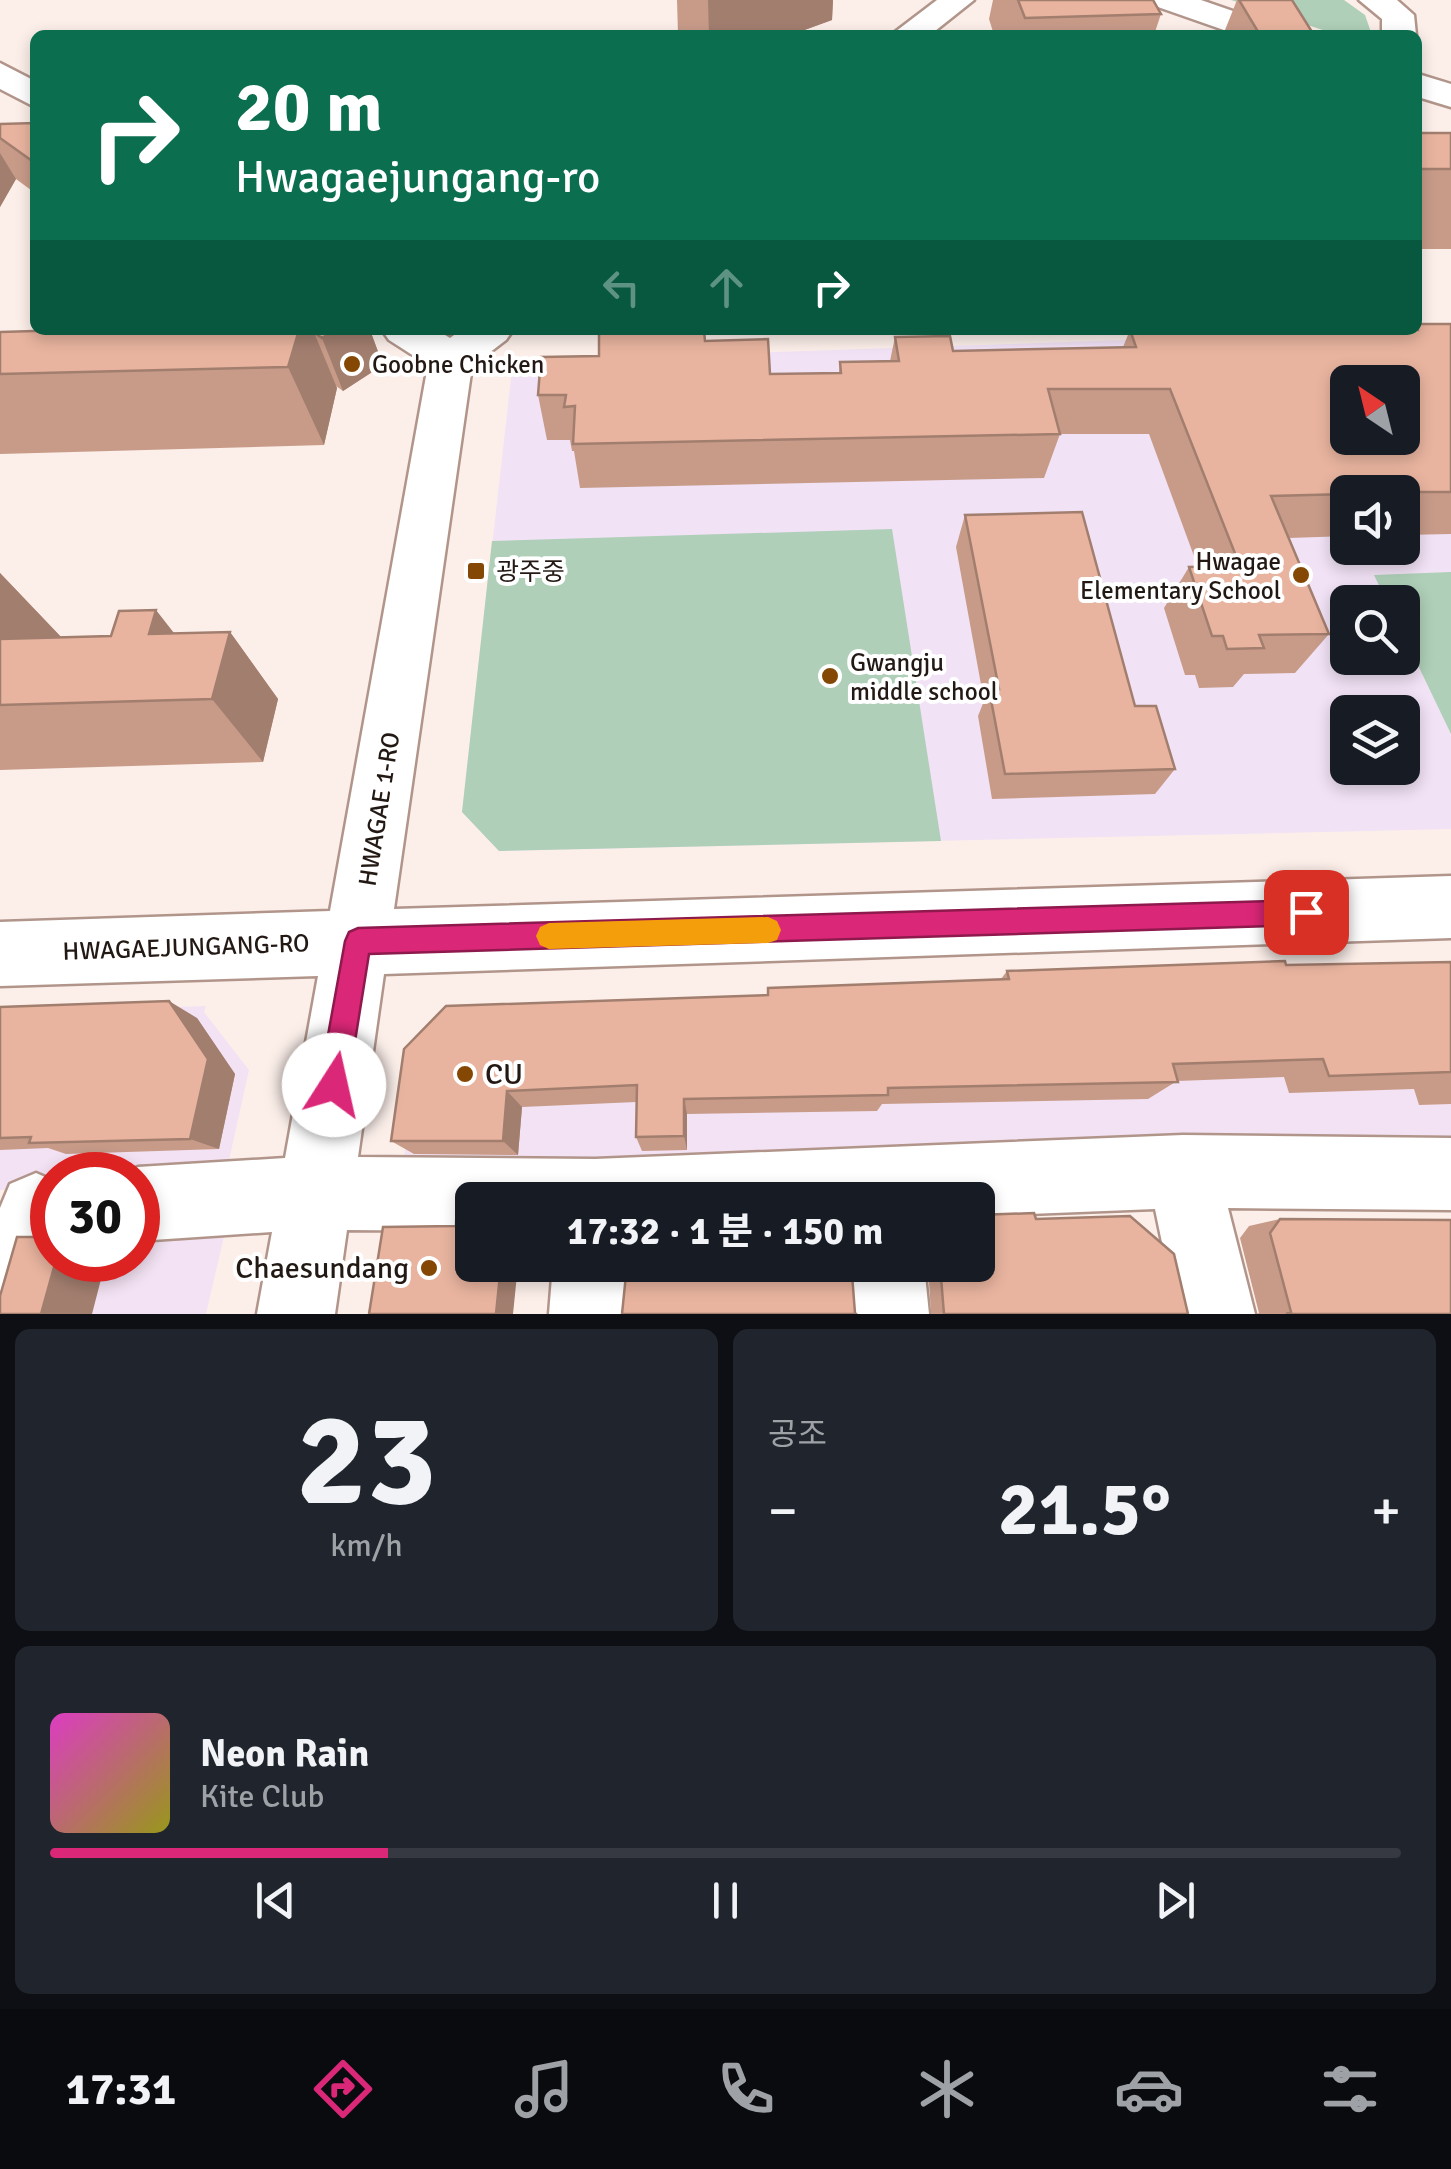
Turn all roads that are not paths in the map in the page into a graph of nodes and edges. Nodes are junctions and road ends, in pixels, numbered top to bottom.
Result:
1 (958, 0) edge
2 (1169, 0) edge
3 (1375, 0) edge
4 (915, 30) edge
5 (1256, 30) edge
6 (1399, 30) edge
7 (0, 74) edge
8 (1422, 86) edge
9 (30, 93) edge
10 (1451, 96) edge
11 (449, 340) edge
12 (1451, 907) edge
13 (358, 941) junction
14 (0, 954) edge
15 (1182, 1171) junction
16 (1451, 1174) edge
17 (995, 1184) edge
18 (316, 1193) junction
19 (160, 1203) edge
20 (455, 1207) edge
21 (30, 1210) edge
22 (590, 1282) edge
23 (887, 1282) edge
24 (6, 1314) edge
25 (296, 1314) edge
26 (588, 1314) edge
27 (890, 1314) edge
28 (1216, 1314) edge

1 - 4 street
2 - 5 street
3 - 6 street
7 - 9 street
8 - 10 street
11 - 13 street, HWAGAE 1-RO
12 - 13 street, HWAGAEJUNGANG-RO
13 - 14 street, HWAGAEJUNGANG-RO
13 - 18 street, HWAGAE 1-RO
15 - 16 street
15 - 17 street
15 - 28 street
18 - 19 street
18 - 20 street
18 - 25 street, HWAGAE 1-RO
21 - 24 street
22 - 26 street
23 - 27 street

